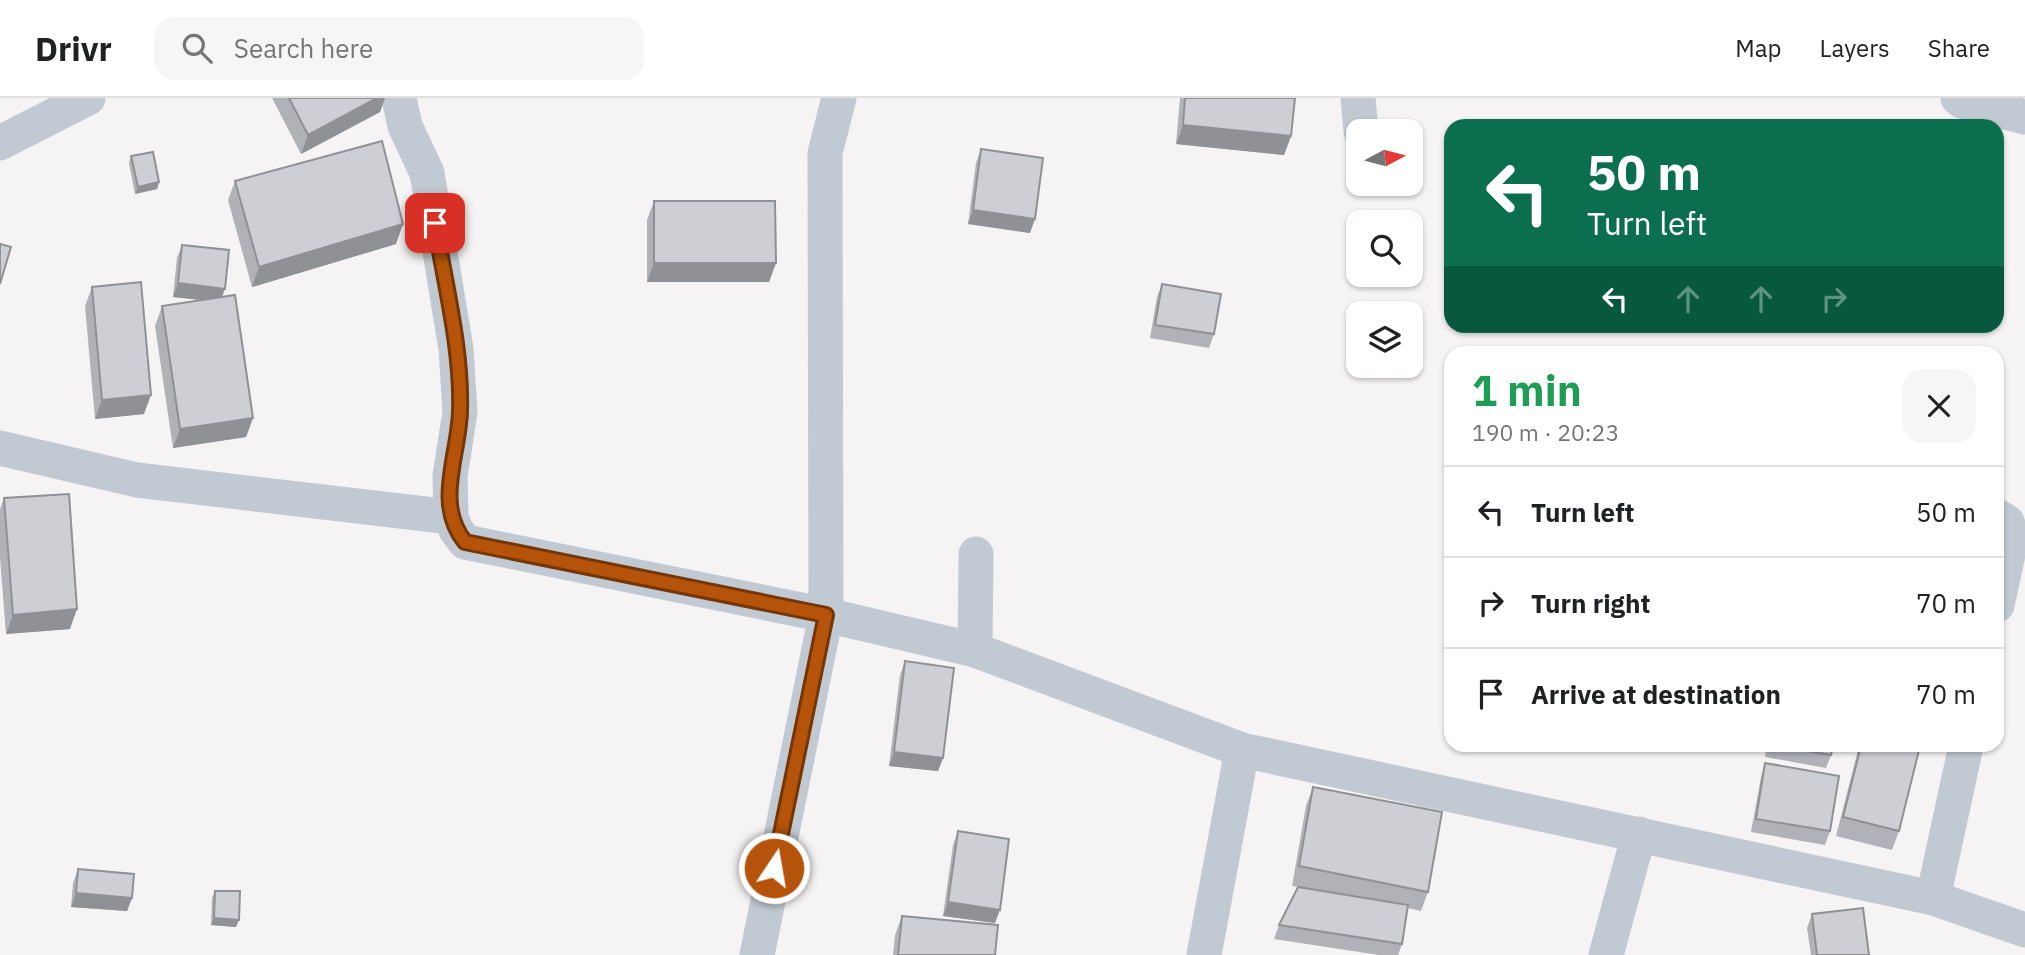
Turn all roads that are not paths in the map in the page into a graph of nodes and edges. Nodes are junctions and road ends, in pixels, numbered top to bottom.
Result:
1 (88, 98) edge
2 (399, 98) edge
3 (839, 98) edge
4 (1358, 98) edge
5 (1958, 98) edge
6 (2025, 117) edge
7 (1361, 119) edge
8 (0, 143) edge
9 (0, 448) edge
10 (451, 517) junction
11 (2004, 520) edge
12 (976, 554) dead end
13 (2004, 573) edge
14 (826, 615) junction
15 (975, 650) junction
16 (1242, 750) junction
17 (1965, 752) edge
18 (1639, 834) junction
19 (1933, 898) junction
20 (2025, 930) edge
21 (757, 955) edge
22 (1204, 955) edge
23 (1606, 955) edge

1 - 8 street
2 - 10 street
3 - 14 street
4 - 7 street
5 - 6 street
9 - 10 street
10 - 14 street
11 - 13 street
12 - 15 street
14 - 15 street
14 - 21 street
15 - 16 street
16 - 18 street
16 - 22 street
17 - 19 street
18 - 19 street
18 - 23 street
19 - 20 street

